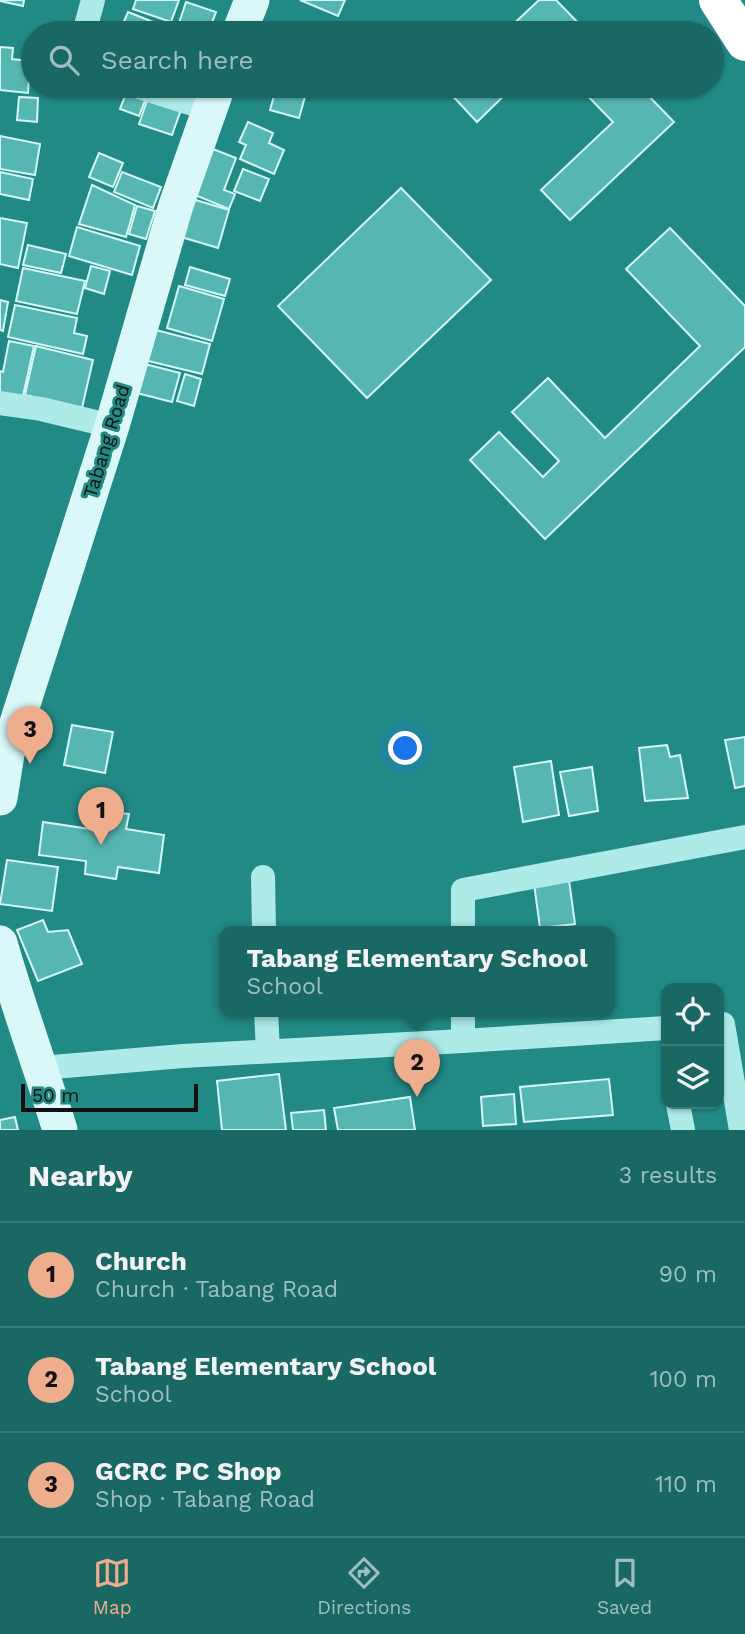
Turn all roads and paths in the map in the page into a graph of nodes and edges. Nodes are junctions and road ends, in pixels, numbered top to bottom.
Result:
1 (93, 0) edge
2 (252, 0) edge
3 (87, 21) edge
4 (244, 21) edge
5 (213, 98) edge
6 (0, 403) edge
7 (112, 426) junction
8 (0, 798) edge
9 (745, 837) edge
10 (263, 877) dead end
11 (264, 926) edge
12 (463, 926) edge
13 (0, 943) edge
14 (267, 1017) edge
15 (463, 1017) edge
16 (729, 1023) edge
17 (661, 1030) edge
18 (463, 1041) junction
19 (268, 1051) junction
20 (41, 1068) junction
21 (679, 1109) edge
22 (60, 1130) edge
23 (683, 1130) edge
24 (741, 1130) edge

1 - 3 street
2 - 4 main road
5 - 7 main road, Tabang Road
6 - 7 street
7 - 8 main road, Tabang Road
9 - 12 street
10 - 11 street
13 - 20 main road
14 - 19 street
15 - 18 street
16 - 24 street
17 - 18 street
18 - 19 street
19 - 20 street
20 - 22 main road
21 - 23 street

